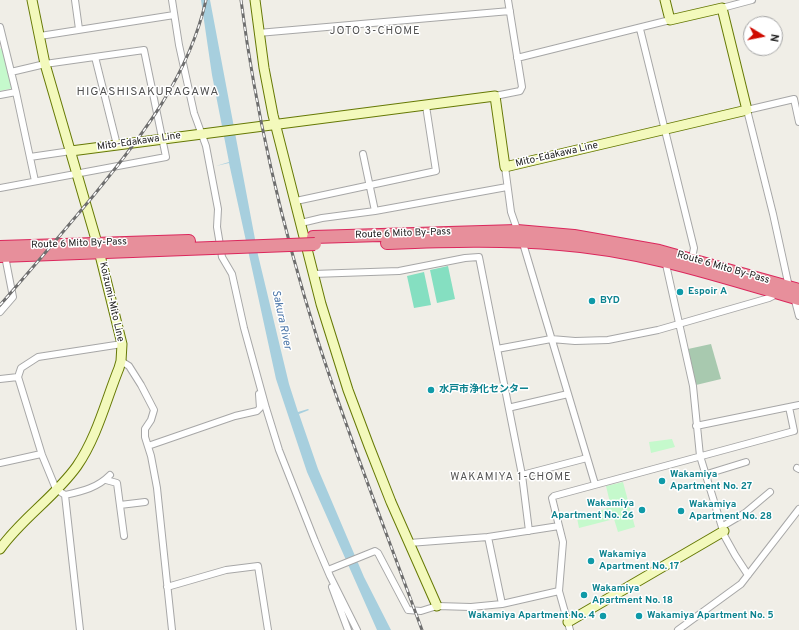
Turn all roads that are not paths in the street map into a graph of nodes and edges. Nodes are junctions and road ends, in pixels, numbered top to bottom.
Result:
1 (32, 0) edge
2 (75, 0) edge
3 (172, 0) edge
4 (255, 0) edge
5 (508, 0) edge
6 (665, 0) edge
7 (752, 0) edge
8 (722, 8) junction
9 (510, 12) junction
10 (174, 16) junction
11 (670, 20) junction
12 (0, 26) edge
13 (79, 29) junction
14 (640, 29) junction
15 (258, 33) junction
16 (40, 36) junction
17 (2, 46) edge
18 (96, 57) junction
19 (517, 58) junction
20 (45, 64) junction
21 (11, 72) junction
22 (16, 92) junction
23 (0, 94) edge
24 (495, 96) junction
25 (426, 106) junction
26 (747, 110) junction
27 (799, 122) edge
28 (275, 126) junction
29 (665, 130) junction
30 (204, 134) junction
31 (163, 139) junction
32 (117, 145) junction
33 (71, 151) junction
34 (363, 154) dead end
35 (30, 157) junction
36 (505, 167) junction
37 (77, 173) junction
38 (35, 181) junction
39 (370, 187) junction
40 (507, 187) junction
41 (0, 188) edge
42 (296, 201) junction
43 (375, 211) junction
44 (301, 223) junction
45 (517, 231) junction
46 (314, 241) junction
47 (522, 242) junction
48 (99, 248) junction
49 (2, 253) edge
50 (692, 258) junction
51 (664, 260) junction
52 (313, 274) junction
53 (775, 292) junction
54 (793, 294) edge
55 (0, 312) edge
56 (799, 316) edge
57 (678, 324) junction
58 (551, 339) junction
59 (122, 344) junction
60 (497, 349) junction
61 (121, 361) junction
62 (18, 377) junction
63 (0, 379) edge
64 (260, 385) junction
65 (568, 394) junction
66 (799, 405) edge
67 (512, 407) dead end
68 (789, 407) junction
69 (696, 426) junction
70 (148, 446) junction
71 (41, 454) junction
72 (700, 456) junction
73 (587, 458) junction
74 (746, 462) dead end
75 (0, 463) edge
76 (707, 474) junction
77 (522, 475) junction
78 (595, 484) junction
79 (56, 489) junction
80 (770, 492) dead end
81 (65, 495) junction
82 (145, 502) dead end
83 (120, 505) junction
84 (799, 509) edge
85 (559, 526) junction
86 (724, 529) junction
87 (529, 530) junction
88 (124, 536) dead end
89 (488, 537) junction
90 (409, 543) junction
91 (0, 549) edge
92 (330, 572) junction
93 (748, 575) junction
94 (167, 587) junction
95 (558, 591) junction
96 (502, 604) junction
97 (437, 606) junction
98 (569, 626) edge
99 (80, 630) edge
100 (172, 630) edge
101 (268, 630) edge
102 (348, 630) edge
103 (357, 630) edge
104 (678, 630) edge

1 - 16 main road, Koizumi-Mito Line
2 - 13 street
3 - 10 street
4 - 15 main road
5 - 9 street
6 - 11 main road
7 - 8 street
8 - 11 main road
8 - 26 main road
9 - 15 street
9 - 19 street
10 - 13 street
10 - 30 street
11 - 14 street
12 - 17 street
13 - 16 street
14 - 19 street
14 - 29 street
15 - 28 main road
16 - 20 main road, Koizumi-Mito Line
17 - 21 street
18 - 20 street
18 - 31 street
18 - 32 street
19 - 24 street
20 - 21 street
20 - 33 main road, Koizumi-Mito Line
21 - 22 street
22 - 23 street
22 - 35 street
24 - 25 main road
24 - 36 main road, Mito-Edakawa Line
25 - 28 main road
25 - 39 street
26 - 27 street
26 - 29 main road, Mito-Edakawa Line
26 - 54 street
28 - 30 main road, Mito-Edakawa Line
28 - 42 main road
29 - 36 main road, Mito-Edakawa Line
29 - 50 street
30 - 31 main road, Mito-Edakawa Line
30 - 64 street
31 - 32 main road, Mito-Edakawa Line
31 - 37 street
32 - 33 main road, Mito-Edakawa Line
33 - 35 street
33 - 37 main road, Koizumi-Mito Line
34 - 39 street
35 - 38 street
36 - 40 street
37 - 38 street
37 - 48 main road, Koizumi-Mito Line
38 - 41 street
39 - 42 street
39 - 43 street
40 - 43 street
40 - 45 street
42 - 44 main road
43 - 44 street
44 - 52 main road
45 - 46 highway, Route 6 Mito By-Pass
45 - 47 street
45 - 50 highway, Route 6 Mito By-Pass
46 - 47 highway, Route 6 Mito By-Pass
46 - 48 highway, Route 6 Mito By-Pass
47 - 51 highway, Route 6 Mito By-Pass
47 - 58 street
48 - 49 highway, Route 6 Mito By-Pass
48 - 59 main road, Koizumi-Mito Line
49 - 55 street
50 - 54 highway, Route 6 Mito By-Pass
51 - 53 highway, Route 6 Mito By-Pass
51 - 57 street
52 - 60 street
52 - 90 main road
53 - 54 highway, Route 6 Mito By-Pass
53 - 57 street
54 - 56 street
57 - 58 street
57 - 69 street
58 - 60 street
58 - 65 street
59 - 61 main road, Koizumi-Mito Line
59 - 62 street
60 - 77 street
61 - 70 street
61 - 79 main road, Koizumi-Mito Line
62 - 63 street
62 - 71 street
64 - 70 street
64 - 92 street
65 - 67 street
65 - 73 street
66 - 68 street
68 - 69 street
68 - 72 street
69 - 72 street
70 - 94 street
71 - 75 street
71 - 79 street
72 - 76 street
72 - 78 street
73 - 77 street
73 - 78 street
74 - 76 street
76 - 86 street
77 - 87 street
78 - 85 street
79 - 81 street
79 - 91 main road, Koizumi-Mito Line
80 - 86 street
81 - 83 street
81 - 99 street
82 - 83 street
83 - 88 street
84 - 93 street
85 - 87 street
85 - 95 street
86 - 93 street
86 - 98 main road
87 - 89 street
89 - 90 street
89 - 96 street
90 - 97 main road
92 - 97 street
92 - 102 street
92 - 103 street
93 - 104 street
94 - 100 street
94 - 101 street
95 - 96 street
95 - 98 street
96 - 97 street

